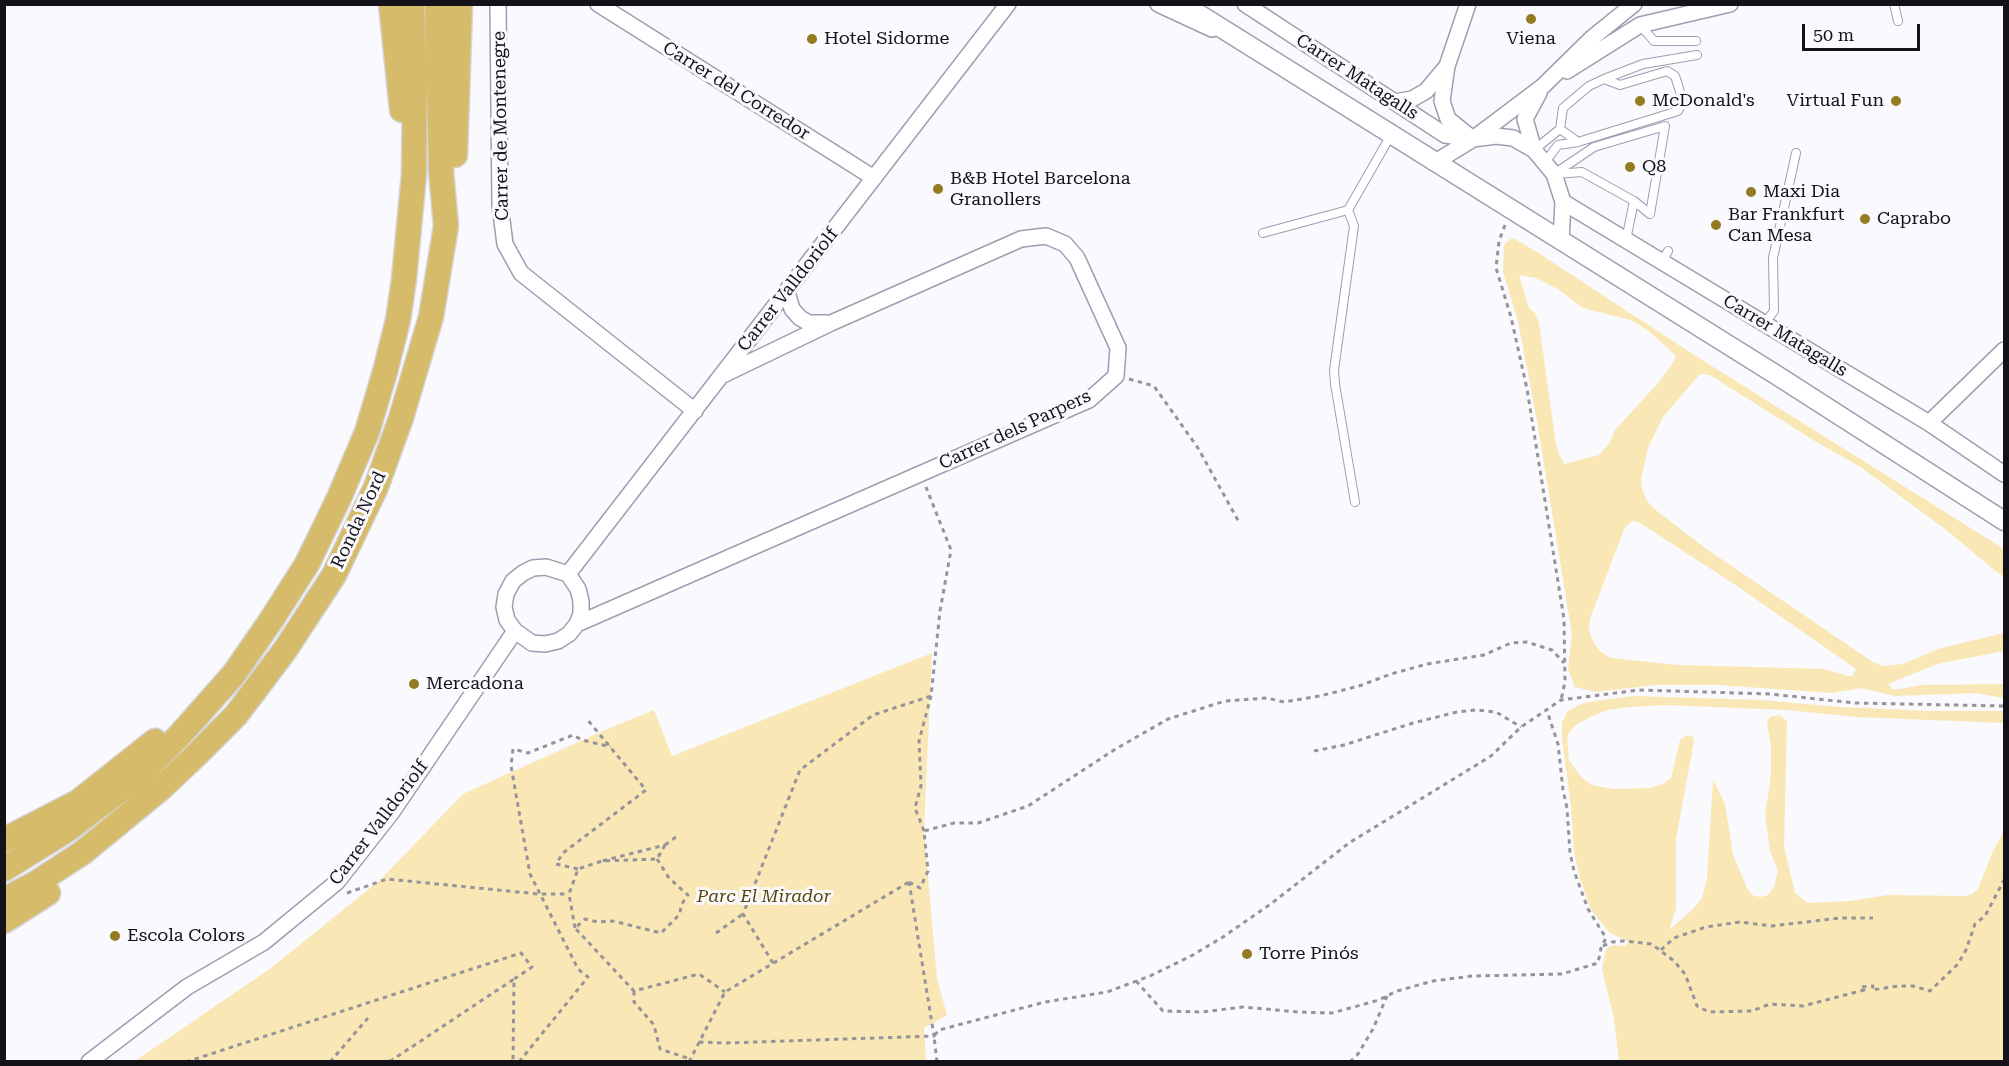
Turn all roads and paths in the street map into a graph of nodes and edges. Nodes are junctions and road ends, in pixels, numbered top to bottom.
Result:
1 (391, 4) edge
2 (412, 4) edge
3 (437, 4) edge
4 (459, 4) edge
5 (498, 4) edge
6 (598, 4) edge
7 (1008, 4) edge
8 (1158, 4) edge
9 (1183, 4) edge
10 (1245, 4) edge
11 (1468, 4) edge
12 (1634, 4) edge
13 (1730, 4) edge
14 (1894, 4) edge
15 (1898, 21) dead end
16 (1640, 25) junction
17 (1242, 41) junction
18 (1696, 42) dead end
19 (1697, 55) dead end
20 (1447, 66) junction
21 (1604, 79) junction
22 (1542, 87) junction
23 (1395, 102) junction
24 (1560, 129) junction
25 (1391, 135) junction
26 (1473, 139) junction
27 (1578, 142) junction
28 (1534, 150) junction
29 (1796, 153) dead end
30 (1434, 163) junction
31 (1549, 168) junction
32 (414, 174) junction
33 (874, 178) junction
34 (1634, 201) junction
35 (1563, 202) junction
36 (1348, 210) junction
37 (1510, 210) junction
38 (446, 226) junction
39 (1263, 233) dead end
40 (1626, 240) junction
41 (1561, 241) junction
42 (787, 292) junction
43 (831, 322) junction
44 (1764, 324) junction
45 (2004, 350) edge
46 (723, 375) junction
47 (1116, 376) junction
48 (695, 411) junction
49 (1929, 423) junction
50 (2004, 474) edge
51 (926, 487) dead end
52 (1354, 502) dead end
53 (2004, 521) edge
54 (1240, 524) dead end
55 (568, 574) junction
56 (577, 624) junction
57 (514, 632) junction
58 (1564, 663) junction
59 (931, 696) junction
60 (1561, 700) junction
61 (2004, 706) edge
62 (1547, 711) junction
63 (586, 718) dead end
64 (1521, 727) junction
65 (180, 735) junction
66 (611, 747) junction
67 (1314, 751) dead end
68 (160, 789) junction
69 (924, 831) junction
70 (676, 837) dead end
71 (4, 840) edge
72 (665, 845) junction
73 (657, 860) junction
74 (602, 861) junction
75 (4, 869) edge
76 (578, 869) junction
77 (2004, 880) edge
78 (909, 882) junction
79 (346, 894) dead end
80 (538, 894) junction
81 (569, 894) junction
82 (4, 900) edge
83 (743, 914) junction
84 (1873, 918) dead end
85 (4, 921) edge
86 (575, 928) junction
87 (717, 933) dead end
88 (1601, 948) junction
89 (1661, 950) junction
90 (773, 963) junction
91 (514, 979) junction
92 (1136, 981) junction
93 (634, 991) junction
94 (725, 992) junction
95 (1387, 996) junction
96 (368, 1018) dead end
97 (934, 1036) junction
98 (699, 1042) junction
99 (689, 1060) edge
100 (391, 1061) edge
101 (89, 1062) edge
102 (186, 1062) edge
103 (330, 1062) edge
104 (513, 1062) edge
105 (519, 1062) edge
106 (936, 1062) edge
107 (1350, 1062) edge

1 - 32 highway
2 - 32 highway, Ronda Nord
3 - 38 highway, Ronda Nord
4 - 38 highway
5 - 48 street, Carrer de Montenegre
6 - 33 street, Carrer del Corredor
7 - 33 street, Carrer Valldoriolf
8 - 17 street
9 - 17 street
10 - 23 street, Carrer Matagalls
11 - 20 street
12 - 22 street
13 - 16 street
14 - 15 lane
16 - 18 lane
16 - 22 street
17 - 25 street
19 - 21 lane
20 - 23 street
20 - 26 street
21 - 24 lane
21 - 27 lane
22 - 26 street
22 - 28 street
23 - 26 street, Carrer Matagalls
24 - 27 lane
24 - 28 lane
25 - 30 street
25 - 36 lane
26 - 28 street, Carrer Matagalls
26 - 30 street, Carrer Matagalls
27 - 31 lane
28 - 31 street, Carrer Matagalls
29 - 44 lane
30 - 37 street
31 - 34 lane
31 - 34 lane
31 - 35 street, Carrer Matagalls
32 - 65 highway, Ronda Nord
33 - 42 street, Carrer Valldoriolf
34 - 40 lane
35 - 40 street, Carrer Matagalls
35 - 41 street, Carrer Matagalls
36 - 39 lane
36 - 52 lane
37 - 41 street
37 - 58 path
38 - 68 highway, Ronda Nord
40 - 44 street, Carrer Matagalls
41 - 53 street
42 - 43 street
42 - 46 street, Carrer Valldoriolf
43 - 46 street
43 - 47 street
44 - 49 street, Carrer Matagalls
45 - 49 street
46 - 48 street, Carrer Valldoriolf
47 - 54 path
47 - 56 street, Carrer dels Parpers
48 - 55 street, Carrer Valldoriolf
49 - 50 street, Carrer Matagalls
51 - 59 path
55 - 56 street
55 - 57 street
56 - 57 street
57 - 101 street, Carrer Valldoriolf
58 - 60 path
58 - 69 path
59 - 69 path
59 - 83 path
60 - 61 path
60 - 62 path
62 - 64 path
62 - 88 path
63 - 66 path
64 - 67 path
64 - 92 path
65 - 71 highway
65 - 75 highway, Ronda Nord
66 - 76 path
66 - 80 path
68 - 82 highway, Ronda Nord
68 - 85 highway
69 - 78 path
70 - 72 path
72 - 73 path
72 - 74 path
73 - 74 path
73 - 86 path
74 - 76 path
76 - 81 path
77 - 89 path
78 - 90 path
78 - 97 path
79 - 80 path
80 - 81 path
80 - 105 path
81 - 86 path
83 - 87 path
83 - 90 path
84 - 89 path
86 - 93 path
88 - 89 path
88 - 95 path
90 - 94 path
91 - 100 path
91 - 102 path
91 - 104 path
92 - 95 path
92 - 97 path
93 - 94 path
93 - 99 path
94 - 98 path
95 - 107 path
96 - 103 path
97 - 98 path
97 - 106 path
98 - 99 path

